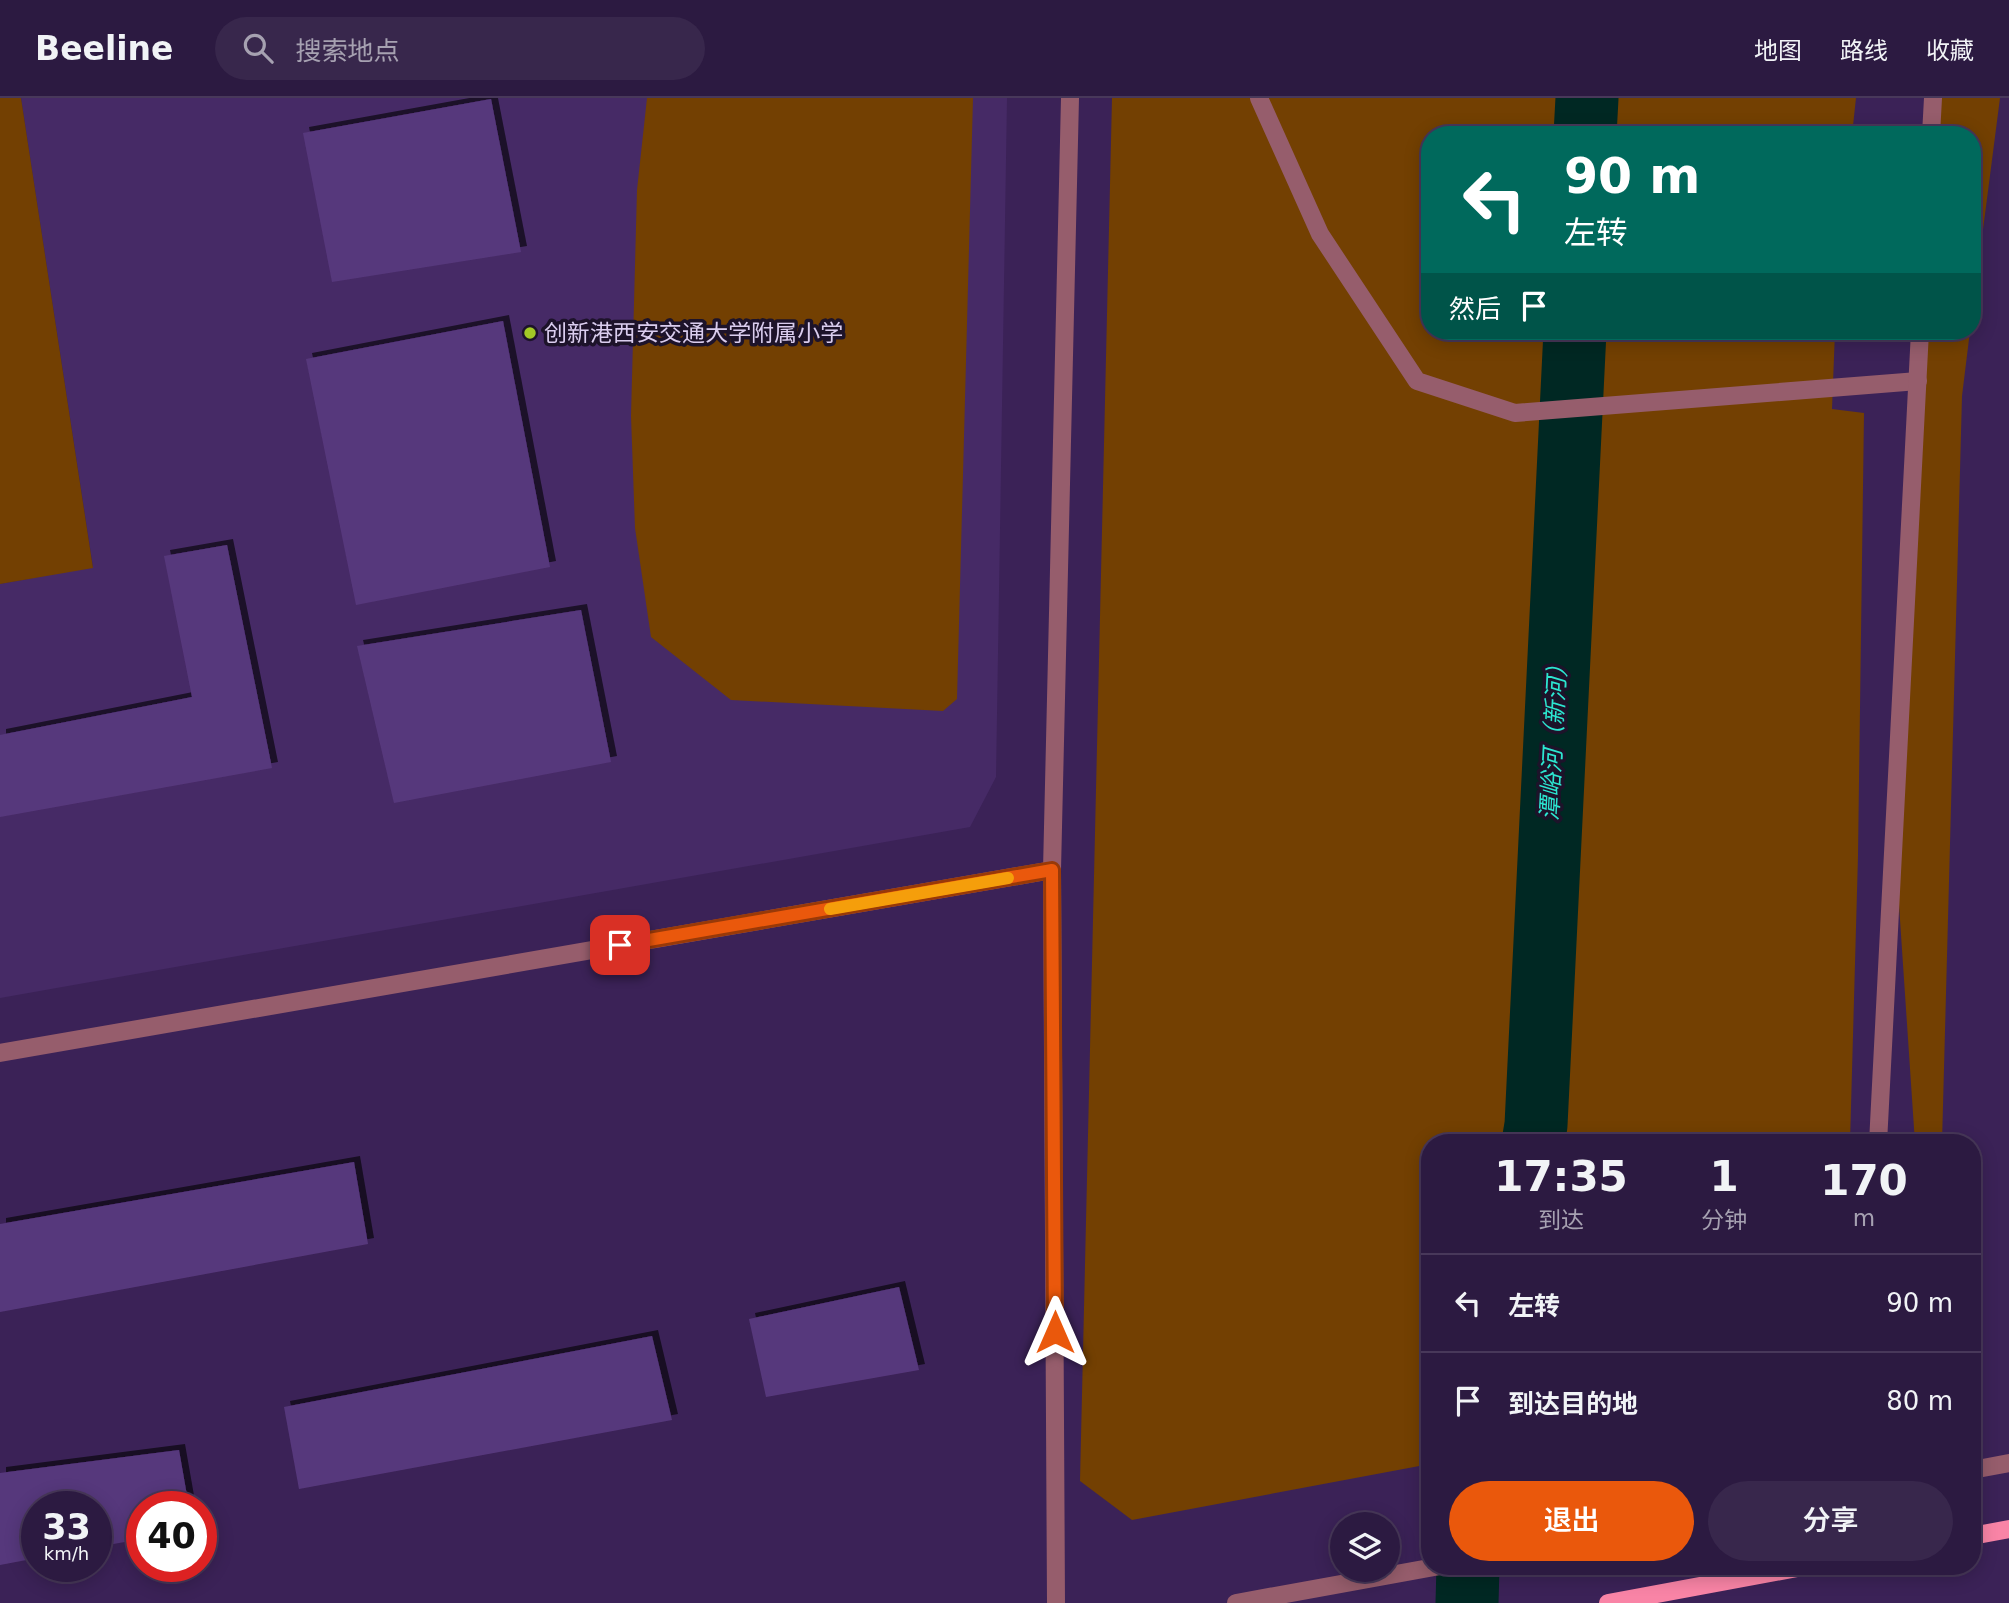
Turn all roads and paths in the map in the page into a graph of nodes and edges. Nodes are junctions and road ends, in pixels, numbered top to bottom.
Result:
1 (1070, 98) edge
2 (1259, 98) edge
3 (1933, 98) edge
4 (1931, 126) edge
5 (1920, 340) edge
6 (1918, 381) junction
7 (1052, 870) junction
8 (0, 1053) edge
9 (1878, 1134) edge
10 (2009, 1463) edge
11 (1981, 1468) edge
12 (2009, 1529) edge
13 (1981, 1534) edge
14 (1421, 1569) edge
15 (1759, 1575) edge
16 (1056, 1603) edge
17 (1236, 1603) edge
18 (1608, 1603) edge

1 - 7 street
2 - 6 street
3 - 4 street
5 - 6 street
6 - 9 street
7 - 8 street
7 - 16 street
10 - 11 street
12 - 13 main road
14 - 17 street
15 - 18 main road

